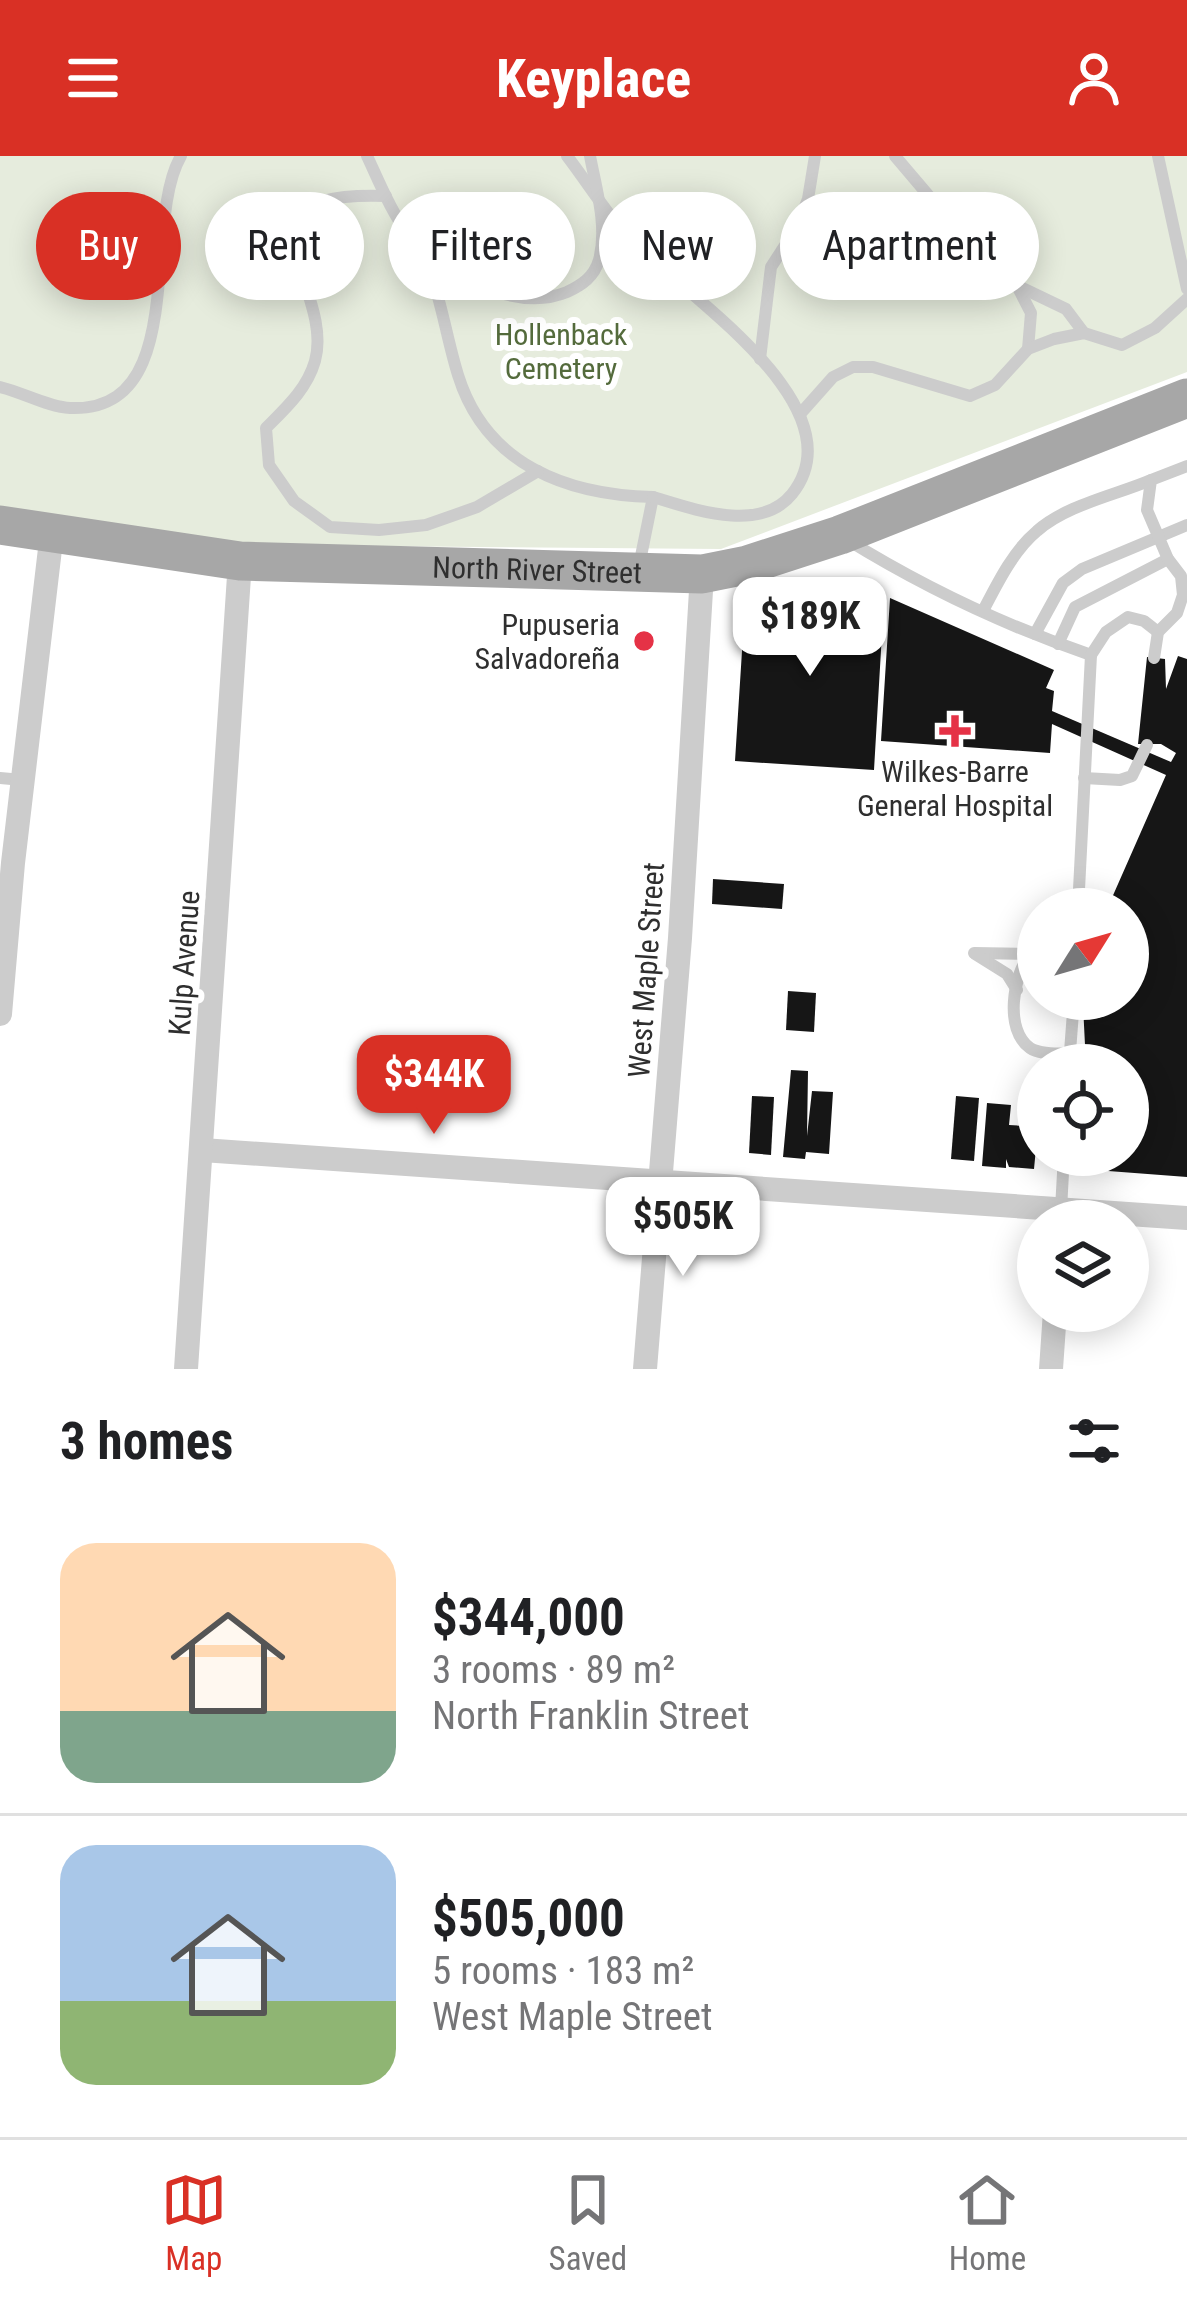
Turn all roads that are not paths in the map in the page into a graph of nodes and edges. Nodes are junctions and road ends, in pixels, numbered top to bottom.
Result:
1 (181, 156) edge
2 (367, 156) edge
3 (567, 156) edge
4 (590, 156) edge
5 (814, 156) edge
6 (895, 156) edge
7 (1157, 156) edge
8 (926, 192) edge
9 (597, 195) junction
10 (386, 196) junction
11 (388, 199) edge
12 (575, 288) edge
13 (1187, 290) edge
14 (1039, 296) edge
15 (1187, 299) edge
16 (436, 300) edge
17 (1024, 300) edge
18 (1084, 333) junction
19 (1028, 349) junction
20 (760, 358) junction
21 (0, 387) edge
22 (1187, 398) edge
23 (801, 413) junction
24 (1187, 466) edge
25 (538, 471) junction
26 (1151, 480) junction
27 (653, 497) junction
28 (0, 525) edge
29 (1187, 525) edge
30 (52, 532) junction
31 (840, 535) junction
32 (1159, 537) junction
33 (1168, 559) junction
34 (240, 561) junction
35 (637, 573) junction
36 (702, 574) junction
37 (983, 611) junction
38 (1158, 632) junction
39 (1035, 634) junction
40 (1058, 644) junction
41 (1091, 655) junction
42 (1154, 658) dead end
43 (1148, 745) dead end
44 (1084, 778) junction
45 (11, 779) edge
46 (1079, 888) edge
47 (1017, 952) edge
48 (1017, 990) joint
49 (0, 1014) edge
50 (1025, 1044) edge
51 (202, 1150) junction
52 (661, 1184) junction
53 (1017, 1212) edge
54 (1149, 1217) edge
55 (1187, 1218) edge
56 (1053, 1332) edge
57 (186, 1369) edge
58 (645, 1369) edge
59 (1051, 1369) edge

1 - 21 lane
2 - 10 lane
3 - 9 lane
4 - 9 lane
5 - 20 lane
6 - 8 lane
7 - 13 lane
9 - 12 lane
9 - 20 lane
10 - 11 lane
10 - 25 lane
14 - 18 lane
15 - 18 lane
16 - 25 lane
17 - 19 lane
18 - 19 lane
19 - 23 lane
20 - 23 lane
22 - 31 main road, North River Street
23 - 27 lane
24 - 26 lane
25 - 27 lane
26 - 32 lane
26 - 37 lane
27 - 35 lane
28 - 30 main road, North River Street
29 - 32 lane
30 - 34 main road, North River Street
30 - 45 street
31 - 36 main road, North River Street
31 - 37 lane
32 - 33 lane
32 - 39 lane
33 - 38 lane
33 - 40 lane
34 - 35 main road, North River Street
34 - 51 street, Kulp Avenue
35 - 36 main road, North River Street
36 - 52 street, West Maple Street
37 - 39 lane
38 - 41 lane
38 - 42 lane
39 - 40 lane
40 - 41 lane
41 - 44 lane
43 - 44 lane
44 - 46 lane
45 - 49 street
47 - 48 lane
48 - 50 lane
51 - 52 street
51 - 57 street, Kulp Avenue
52 - 53 street
52 - 58 street, West Maple Street
54 - 55 street
56 - 59 street

